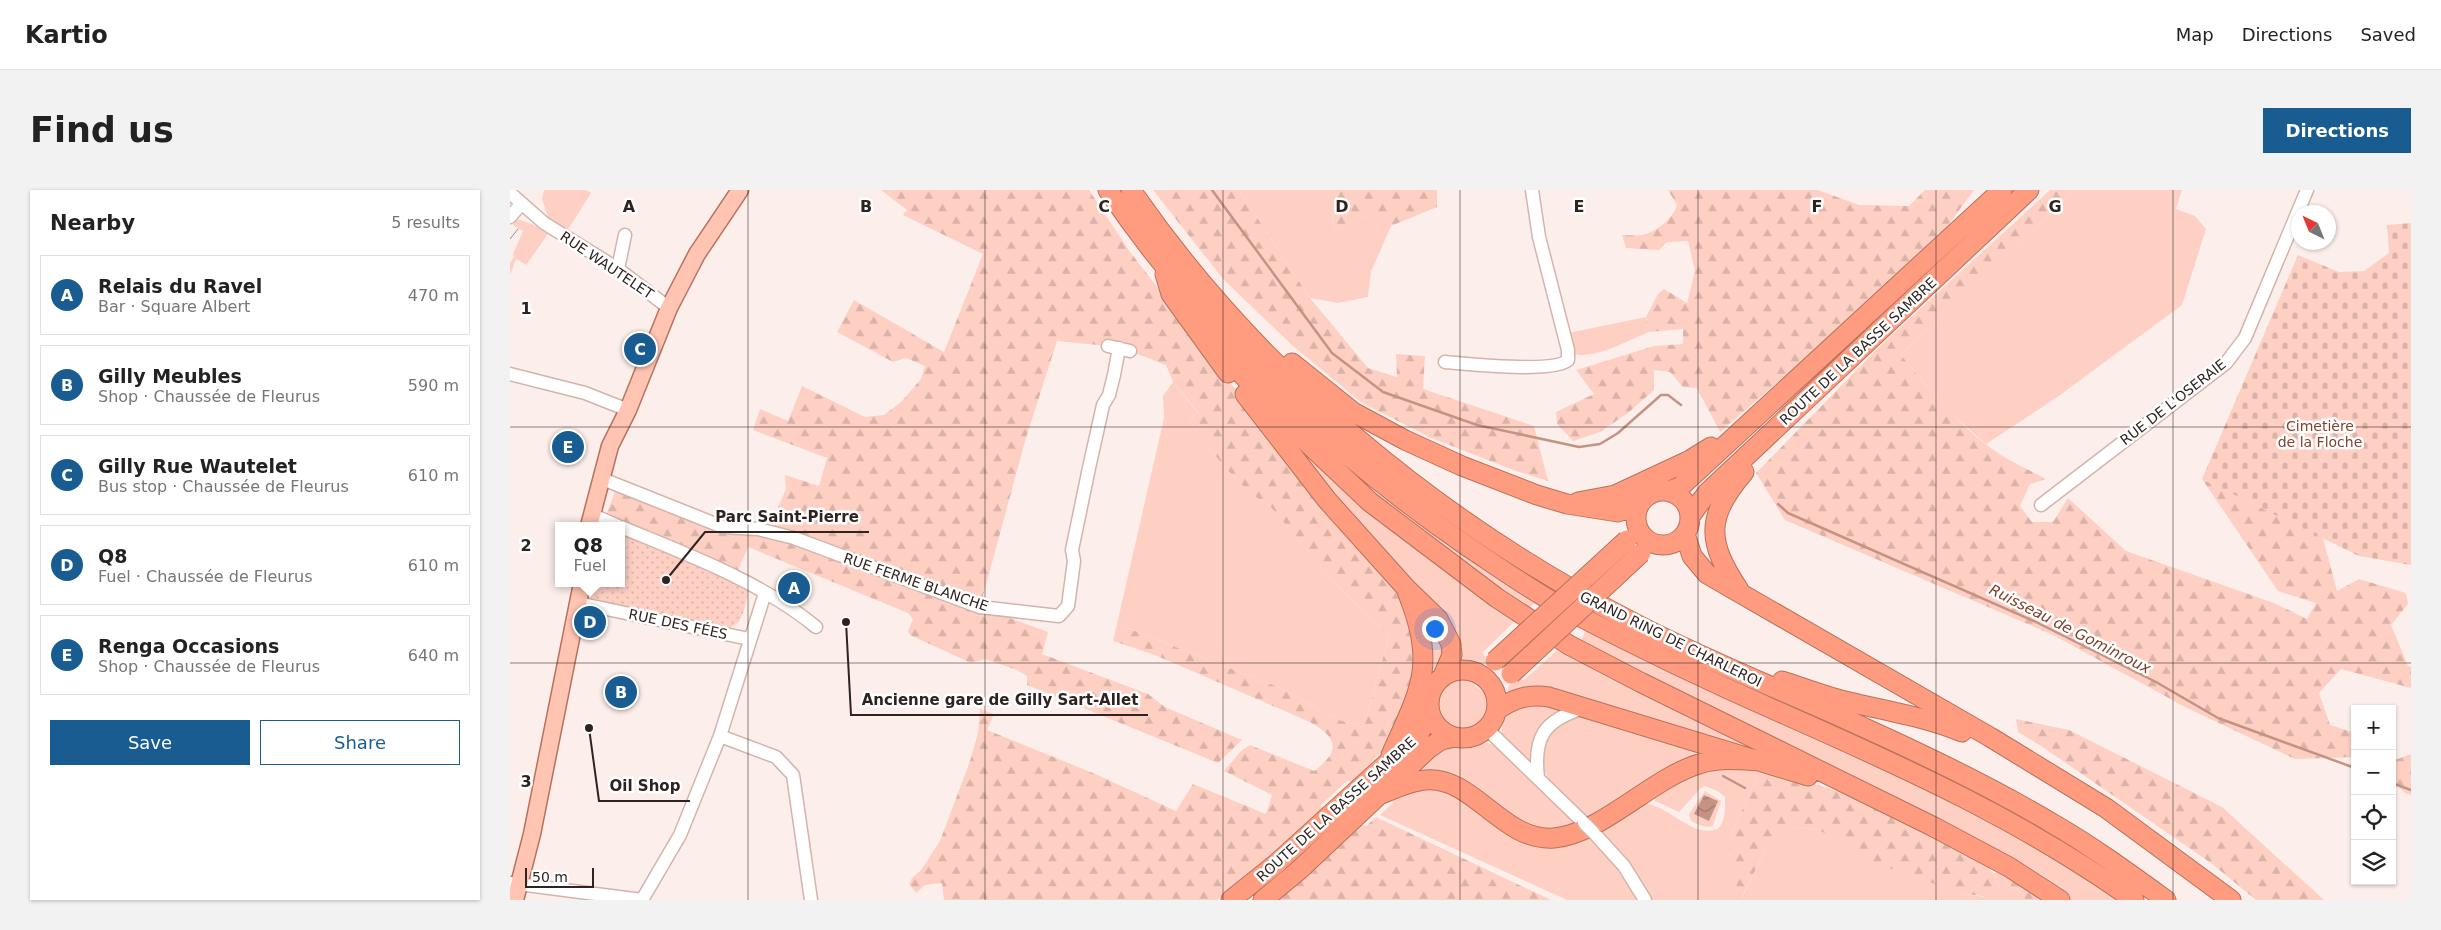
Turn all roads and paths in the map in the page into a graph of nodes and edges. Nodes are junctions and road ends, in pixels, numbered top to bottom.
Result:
1 (740, 190) edge
2 (1108, 190) edge
3 (1131, 190) edge
4 (1532, 190) edge
5 (2002, 190) edge
6 (2030, 190) edge
7 (2307, 190) edge
8 (510, 193) edge
9 (521, 204) junction
10 (510, 217) edge
11 (625, 235) dead end
12 (1161, 261) junction
13 (618, 269) junction
14 (1171, 294) junction
15 (669, 308) junction
16 (1233, 318) junction
17 (1119, 348) dead end
18 (1445, 362) dead end
19 (510, 374) edge
20 (628, 410) junction
21 (1740, 431) junction
22 (1760, 444) junction
23 (605, 479) junction
24 (1668, 491) junction
25 (1567, 504) junction
26 (1639, 504) junction
27 (2041, 505) dead end
28 (1690, 515) junction
29 (596, 522) edge
30 (1636, 522) junction
31 (625, 528) edge
32 (1686, 534) junction
33 (1649, 549) junction
34 (581, 587) edge
35 (1406, 588) junction
36 (1739, 592) junction
37 (765, 593) junction
38 (578, 604) junction
39 (816, 627) dead end
40 (749, 639) junction
41 (1719, 664) junction
42 (1476, 671) junction
43 (1443, 676) junction
44 (1498, 704) junction
45 (1584, 708) junction
46 (1429, 709) junction
47 (1487, 729) junction
48 (720, 736) junction
49 (1454, 737) junction
50 (2017, 754) junction
51 (1763, 761) junction
52 (1388, 762) junction
53 (1538, 778) junction
54 (1379, 795) junction
55 (1866, 795) junction
56 (515, 889) edge
57 (642, 900) edge
58 (811, 900) edge
59 (1232, 900) edge
60 (1263, 900) edge
61 (1645, 900) edge
62 (2060, 900) edge
63 (2134, 900) edge
64 (2166, 900) edge
65 (2231, 900) edge

1 - 15 main road
2 - 12 highway, GRAND RING DE CHARLEROI
3 - 16 highway, GRAND RING DE CHARLEROI
4 - 18 street
5 - 21 highway, ROUTE DE LA BASSE SAMBRE
6 - 22 highway, ROUTE DE LA BASSE SAMBRE
7 - 27 street, RUE DE L'OSERAIE
8 - 9 street
9 - 10 street
9 - 13 street, RUE WAUTELET
11 - 13 street
12 - 14 highway
12 - 63 highway, GRAND RING DE CHARLEROI
13 - 15 street, RUE WAUTELET
14 - 35 highway
14 - 55 highway
15 - 20 main road
16 - 25 highway
16 - 41 highway, GRAND RING DE CHARLEROI
17 - 23 street, RUE FERME BLANCHE
19 - 20 street
20 - 23 main road
21 - 24 highway, ROUTE DE LA BASSE SAMBRE
21 - 25 highway
22 - 28 highway, ROUTE DE LA BASSE SAMBRE
22 - 36 highway
23 - 29 main road
24 - 26 highway
24 - 28 highway
25 - 26 highway
26 - 30 highway
28 - 32 highway
30 - 33 highway
30 - 42 highway, bridge
31 - 37 street
32 - 33 highway
32 - 36 highway
33 - 44 highway, bridge
34 - 38 main road
35 - 43 highway
35 - 52 highway
36 - 50 highway
37 - 39 street
37 - 40 street
38 - 40 street, RUE DES FÉES
38 - 56 main road
40 - 48 street
41 - 50 highway
41 - 64 highway, GRAND RING DE CHARLEROI
42 - 43 highway
42 - 44 highway
43 - 46 highway
44 - 45 highway
44 - 47 highway
45 - 51 highway
45 - 53 street
46 - 49 highway
46 - 52 highway, ROUTE DE LA BASSE SAMBRE
47 - 49 highway
47 - 53 street
48 - 57 street
48 - 58 street
49 - 54 highway, ROUTE DE LA BASSE SAMBRE
50 - 65 highway
51 - 54 highway
51 - 55 highway
52 - 59 highway, ROUTE DE LA BASSE SAMBRE
53 - 61 street, bridge
54 - 60 highway, ROUTE DE LA BASSE SAMBRE
55 - 62 highway
56 - 57 street

